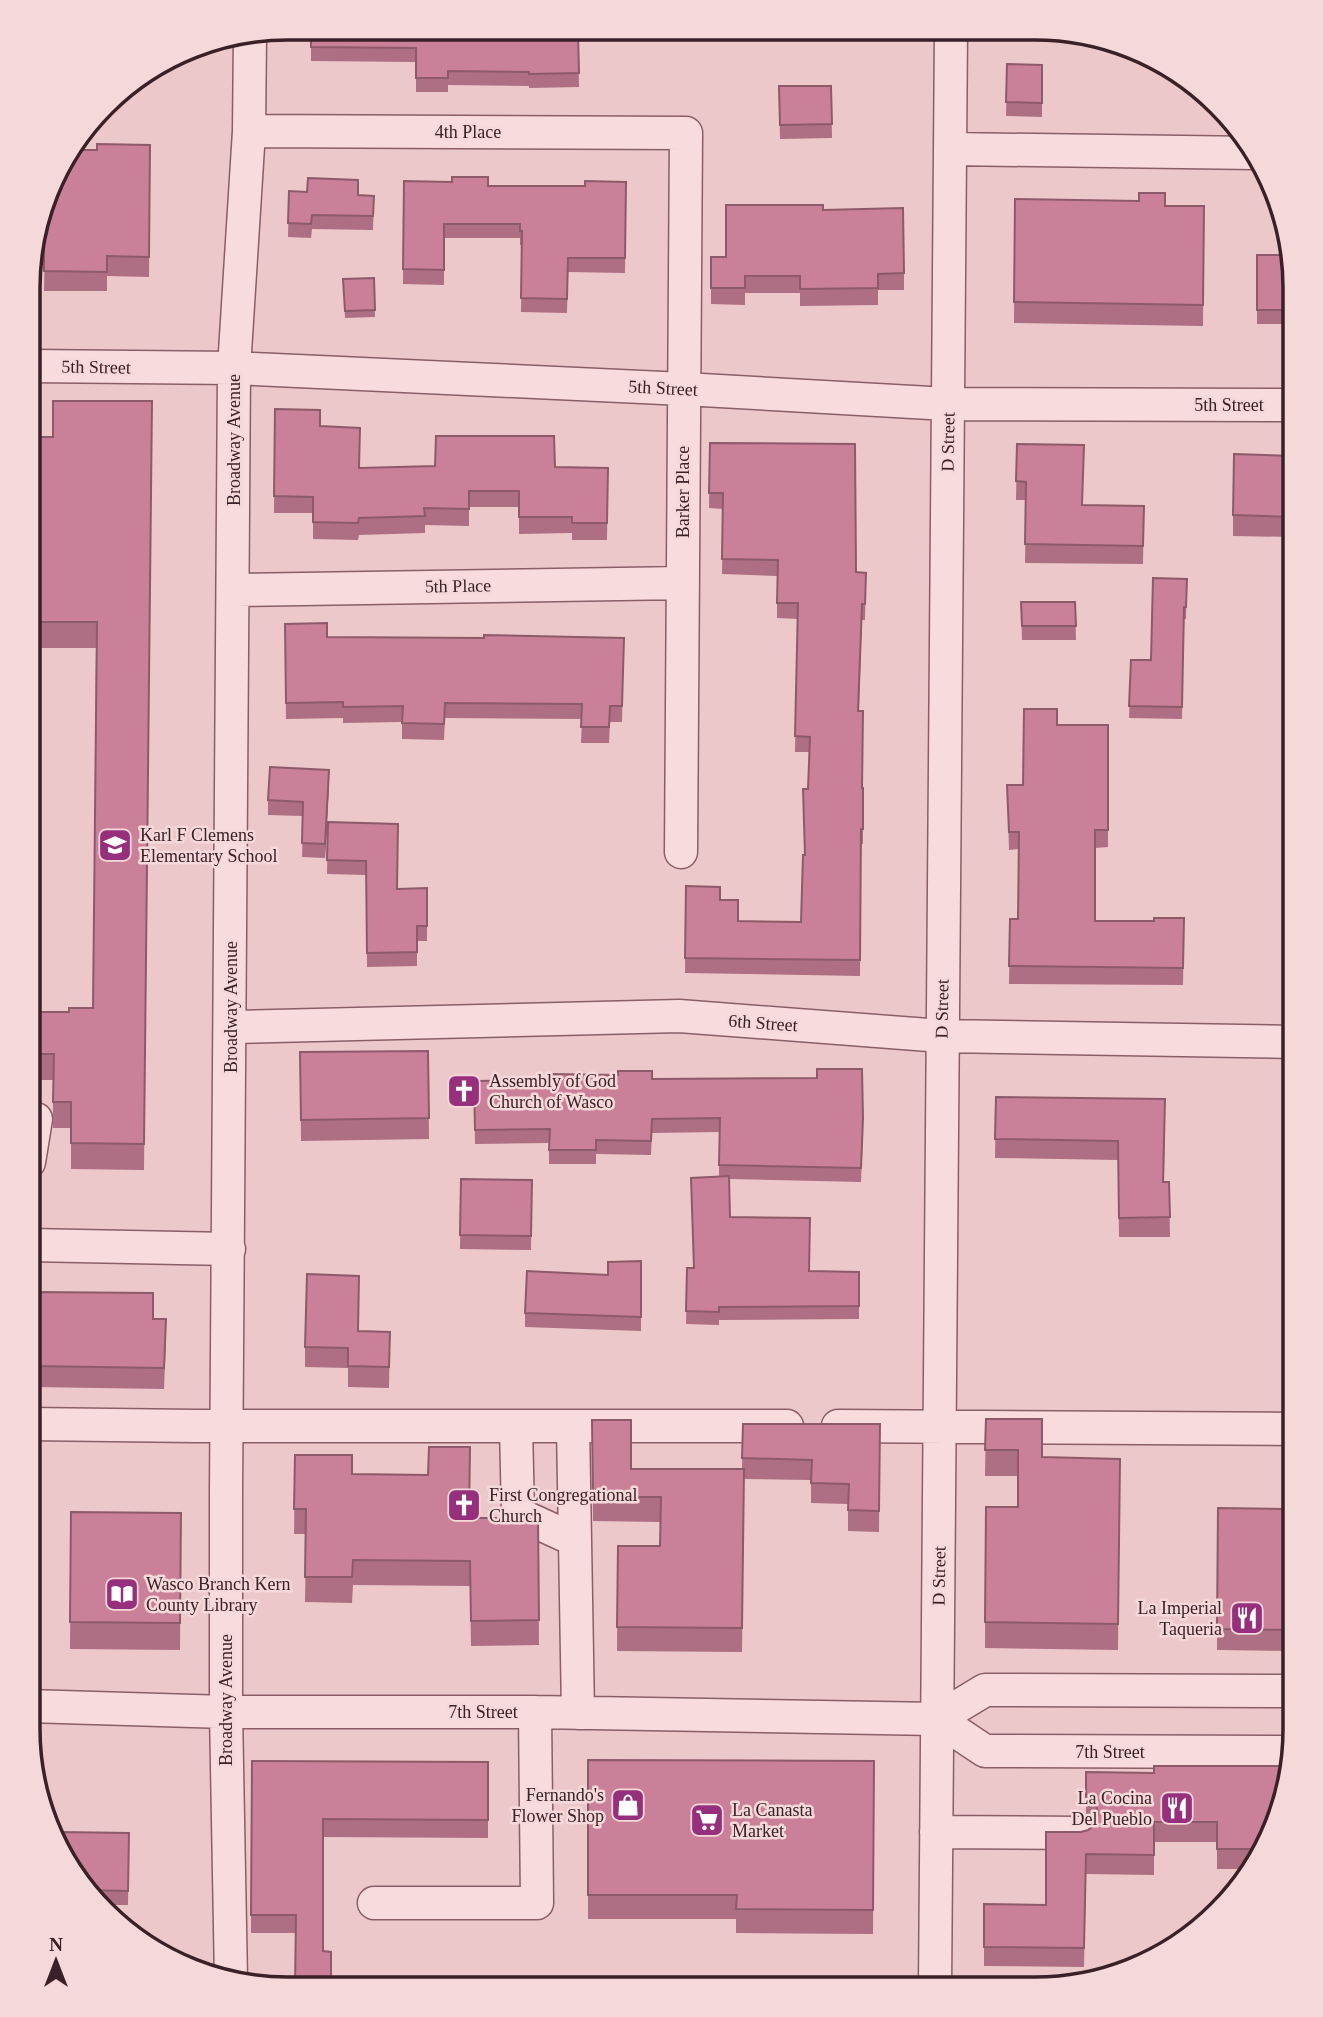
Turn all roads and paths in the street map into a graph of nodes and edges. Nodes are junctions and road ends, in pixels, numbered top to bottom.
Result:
1 (951, 40) edge
2 (250, 43) edge
3 (249, 131) junction
4 (686, 133) joint
5 (950, 149) junction
6 (1242, 153) edge
7 (40, 366) edge
8 (234, 368) junction
9 (684, 389) junction
10 (948, 404) junction
11 (1283, 405) edge
12 (683, 583) junction
13 (234, 590) junction
14 (681, 852) dead end
15 (231, 1027) junction
16 (942, 1036) junction
17 (1283, 1042) edge
18 (40, 1245) edge
19 (229, 1249) junction
20 (40, 1424) edge
21 (226, 1426) junction
22 (516, 1426) junction
23 (573, 1426) junction
24 (940, 1426) junction
25 (1283, 1429) edge
26 (575, 1539) junction
27 (1283, 1692) edge
28 (40, 1706) edge
29 (226, 1712) junction
30 (535, 1712) junction
31 (578, 1713) junction
32 (937, 1719) junction
33 (1282, 1752) edge
34 (936, 1832) junction
35 (1080, 1833) edge
36 (374, 1903) dead end
37 (231, 1970) edge
38 (935, 1977) edge

1 - 5 street, D Street
2 - 3 street, Broadway Avenue
3 - 4 street, 4th Place
3 - 8 street, Broadway Avenue
4 - 9 street, Barker Place
5 - 6 street
5 - 10 street, D Street
7 - 8 street, 5th Street
8 - 9 street, 5th Street
8 - 13 street, Broadway Avenue
9 - 10 street, 5th Street
9 - 12 street, Barker Place
10 - 11 street, 5th Street
10 - 16 street, D Street
12 - 13 street, 5th Place
12 - 14 street, Barker Place
13 - 15 street, Broadway Avenue
15 - 16 street, 6th Street
15 - 19 street, Broadway Avenue
16 - 17 street, 6th Street
16 - 24 street, D Street
18 - 19 street
19 - 21 street, Broadway Avenue
20 - 21 street
21 - 22 street
21 - 29 street, Broadway Avenue
22 - 23 street
22 - 26 street
23 - 24 street
23 - 26 street
24 - 25 street
24 - 32 street, D Street
26 - 31 street
27 - 32 street
28 - 29 street, 7th Street
29 - 30 street, 7th Street
29 - 37 street, Broadway Avenue
30 - 31 street, 7th Street
30 - 36 street
31 - 32 street, 7th Street
32 - 33 street, 7th Street
32 - 34 street, D Street
34 - 35 street
34 - 38 street, D Street

